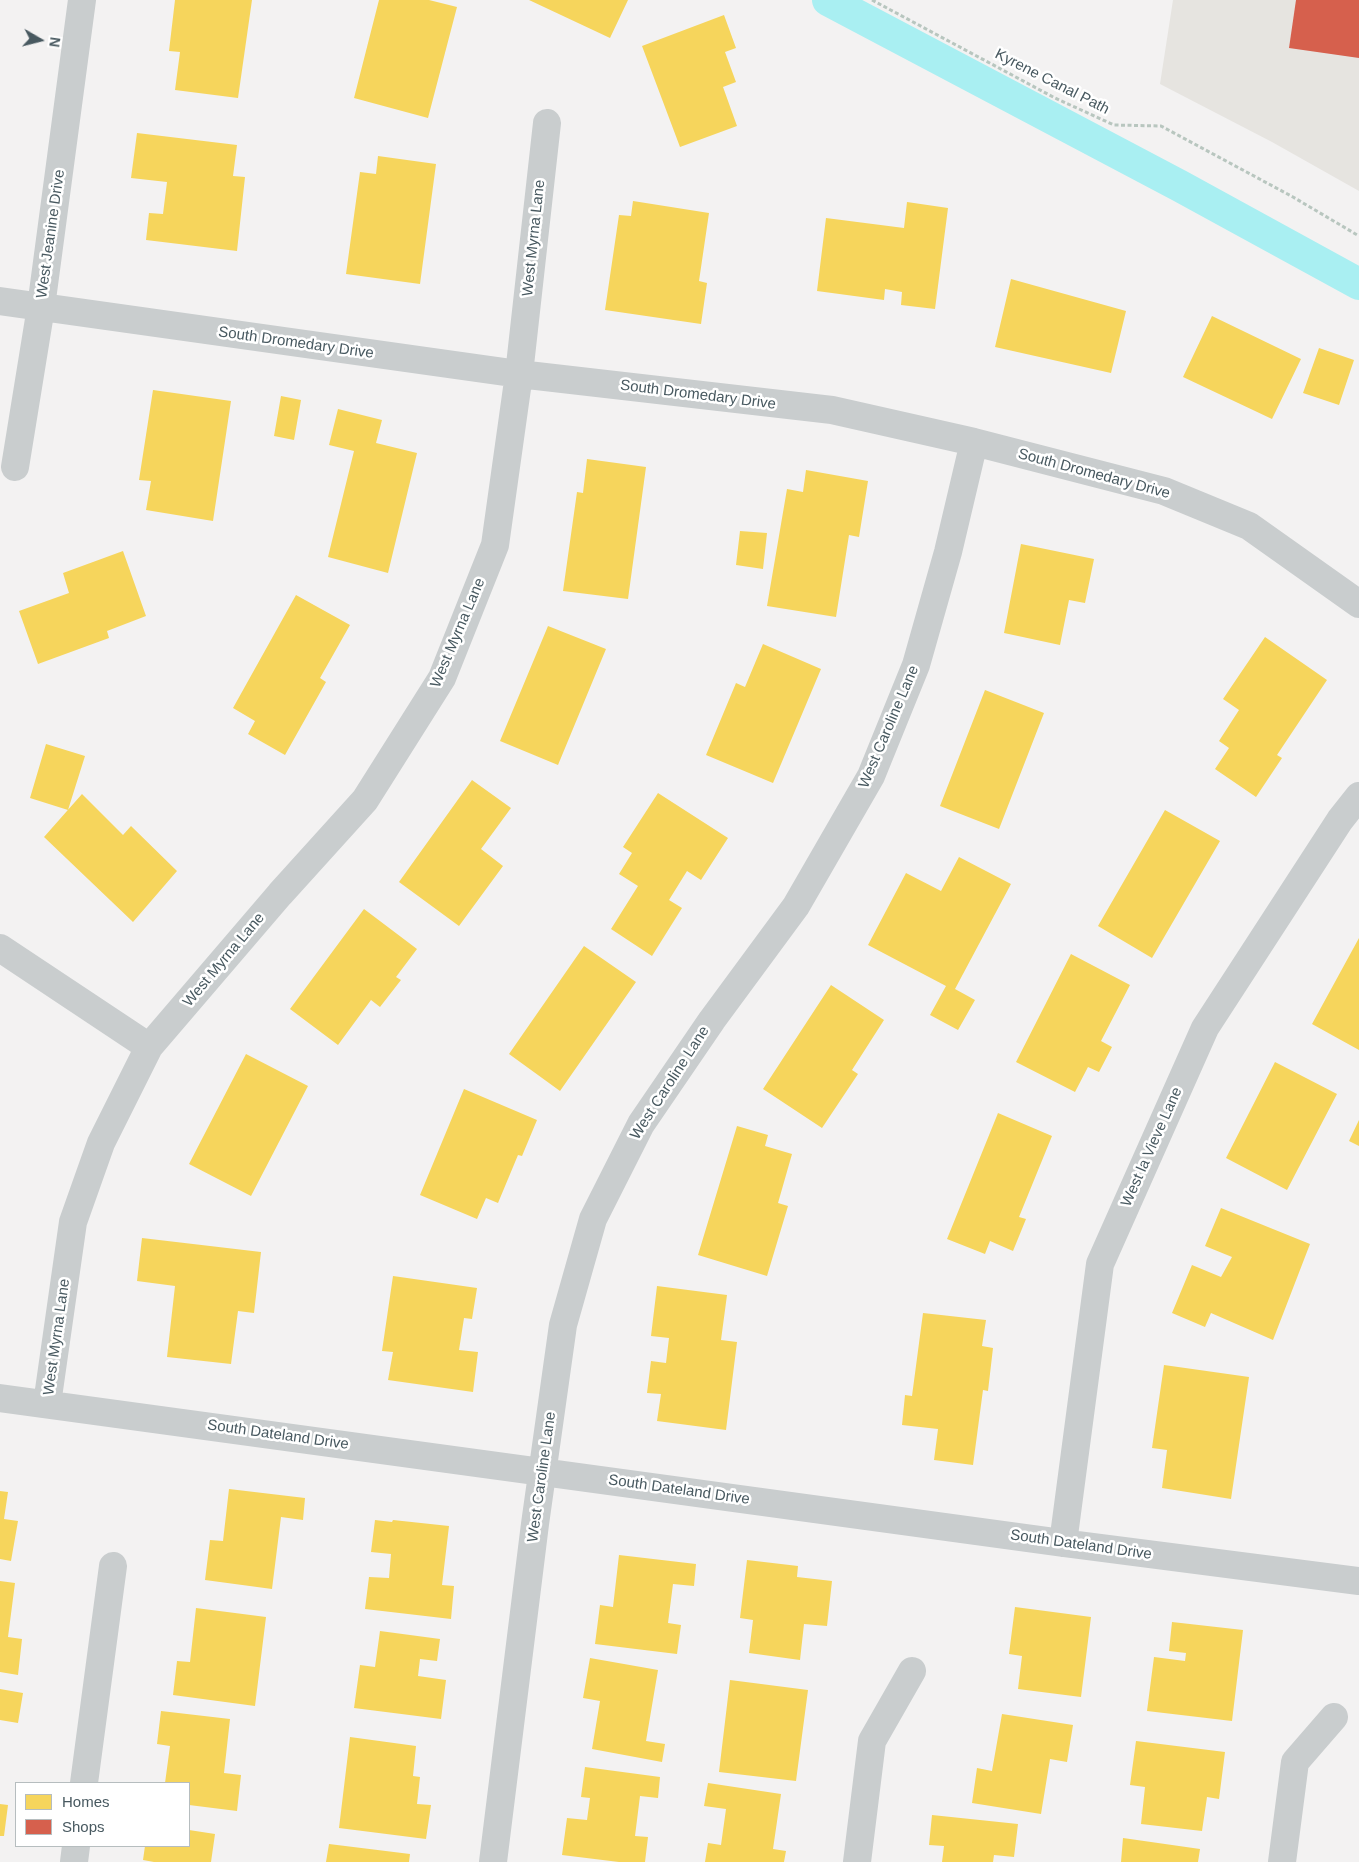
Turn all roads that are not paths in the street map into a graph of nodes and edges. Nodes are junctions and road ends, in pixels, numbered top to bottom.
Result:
1 (82, 0) edge
2 (547, 123) dead end
3 (0, 301) edge
4 (42, 307) junction
5 (519, 374) junction
6 (974, 442) junction
7 (15, 467) dead end
8 (1359, 604) edge
9 (1359, 796) edge
10 (0, 948) edge
11 (149, 1047) junction
12 (0, 1398) edge
13 (47, 1404) junction
14 (543, 1471) junction
15 (1063, 1543) junction
16 (113, 1566) dead end
17 (1359, 1581) edge
18 (912, 1671) dead end
19 (1334, 1717) dead end
20 (84, 1782) edge
21 (76, 1847) edge
22 (74, 1862) edge
23 (493, 1862) edge
24 (857, 1862) edge
25 (1282, 1862) edge

1 - 4 street, West Jeanine Drive
2 - 5 street, West Myrna Lane
3 - 4 street, South Dromedary Drive
4 - 5 street, South Dromedary Drive
4 - 7 street, West Jeanine Drive
5 - 6 street, South Dromedary Drive
5 - 11 street, West Myrna Lane
6 - 8 street, South Dromedary Drive
6 - 14 street, West Caroline Lane
9 - 15 street, West la Vieve Lane
10 - 11 street
11 - 13 street, West Myrna Lane
12 - 13 street, South Dateland Drive
13 - 14 street, South Dateland Drive
14 - 15 street, South Dateland Drive
14 - 23 street, West Caroline Lane
15 - 17 street, South Dateland Drive
16 - 20 street
18 - 24 street
19 - 25 street
21 - 22 street

